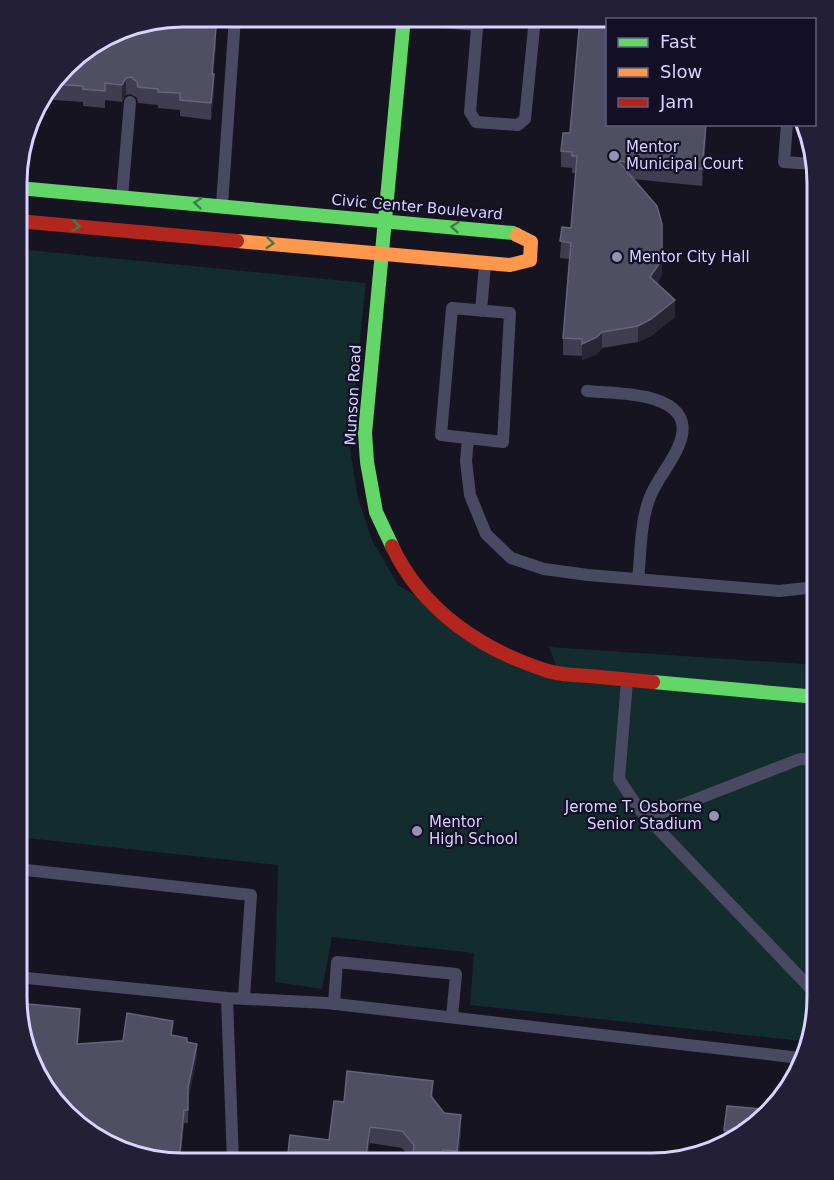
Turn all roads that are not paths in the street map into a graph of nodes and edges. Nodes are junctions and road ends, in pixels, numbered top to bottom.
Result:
1 (234, 27) edge
2 (403, 27) edge
3 (477, 27) edge
4 (534, 27) edge
5 (136, 34) edge
6 (135, 43) edge
7 (130, 102) dead end
8 (787, 126) edge
9 (806, 164) edge
10 (27, 189) edge
11 (122, 197) junction
12 (27, 220) edge
13 (383, 221) junction
14 (222, 222) junction
15 (486, 247) junction
16 (380, 253) junction
17 (481, 311) junction
18 (587, 391) dead end
19 (468, 439) junction
20 (638, 579) junction
21 (807, 587) edge
22 (627, 680) junction
23 (807, 696) edge
24 (807, 759) edge
25 (648, 818) junction
26 (27, 870) edge
27 (27, 978) edge
28 (807, 985) edge
29 (244, 997) junction
30 (227, 998) junction
31 (334, 1004) junction
32 (452, 1017) junction
33 (795, 1057) edge
34 (233, 1153) edge

1 - 14 lane
2 - 13 street, Munson Road
3 - 4 lane
5 - 6 lane
7 - 11 lane
8 - 9 lane
10 - 11 street, Civic Center Boulevard
14 -> 11 street, Civic Center Boulevard
12 -> 14 street, Civic Center Boulevard
13 - 14 street, Civic Center Boulevard
15 -> 13 street, Civic Center Boulevard
13 - 16 street, Munson Road
14 -> 16 street, Civic Center Boulevard
15 - 16 street, Civic Center Boulevard
15 - 17 lane
16 - 22 street, Munson Road
17 - 19 lane
17 - 19 lane
18 - 20 lane
19 - 20 lane
20 - 21 lane
22 - 23 street, Munson Road
22 - 25 lane
24 - 25 lane
25 - 28 lane
26 - 29 lane
27 - 30 lane
29 - 30 lane
29 - 31 lane
30 - 34 lane
31 - 32 lane
31 - 32 lane
32 - 33 lane

